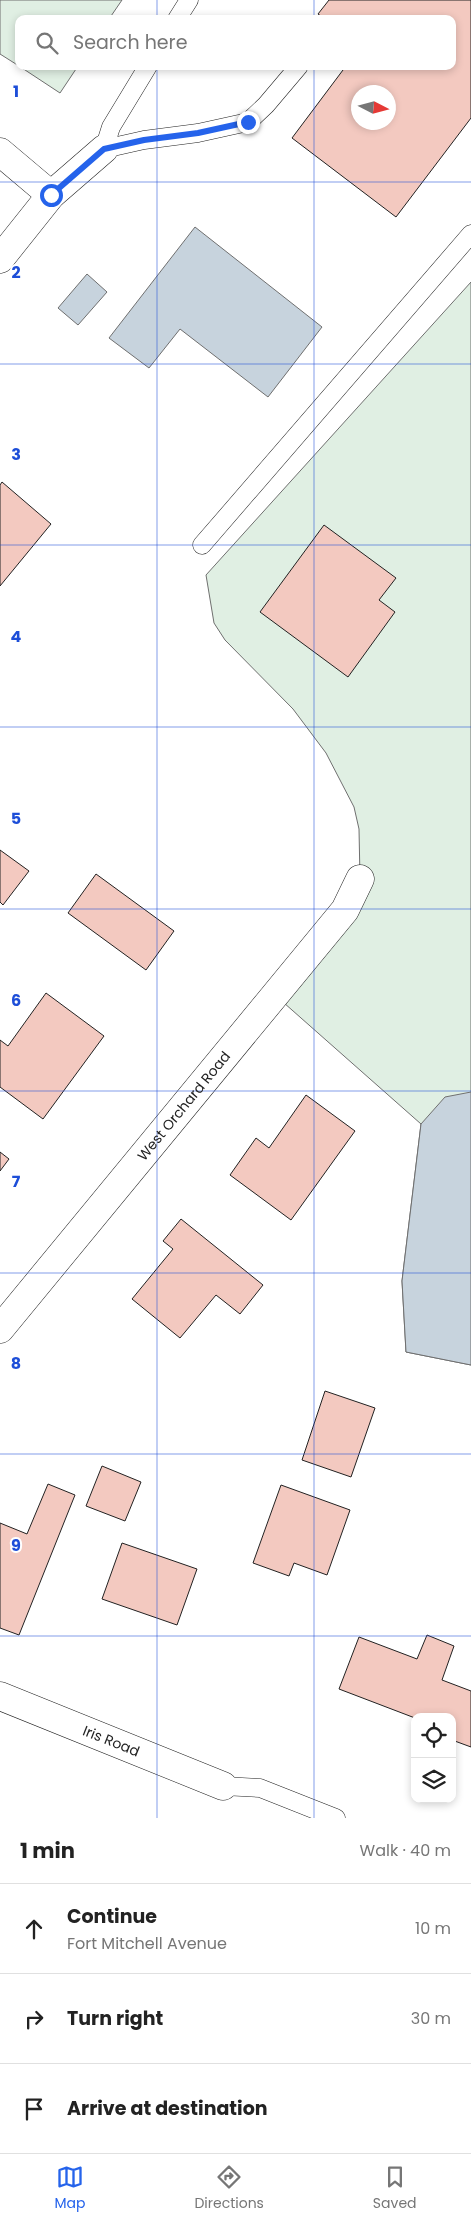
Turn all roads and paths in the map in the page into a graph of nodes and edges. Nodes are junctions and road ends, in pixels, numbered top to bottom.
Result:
1 (189, 0) edge
2 (180, 15) edge
3 (146, 70) edge
4 (296, 70) edge
5 (104, 149) junction
6 (0, 152) edge
7 (51, 195) junction
8 (471, 234) edge
9 (0, 259) edge
10 (202, 546) dead end
11 (360, 879) dead end
12 (0, 1329) edge
13 (0, 1696) edge
14 (224, 1786) joint
15 (336, 1818) edge

1 - 2 lane
3 - 5 lane
4 - 5 lane
5 - 7 street
6 - 7 street
7 - 9 street
8 - 10 lane
11 - 12 street, West Orchard Road
13 - 14 street, Iris Road
14 - 15 lane

